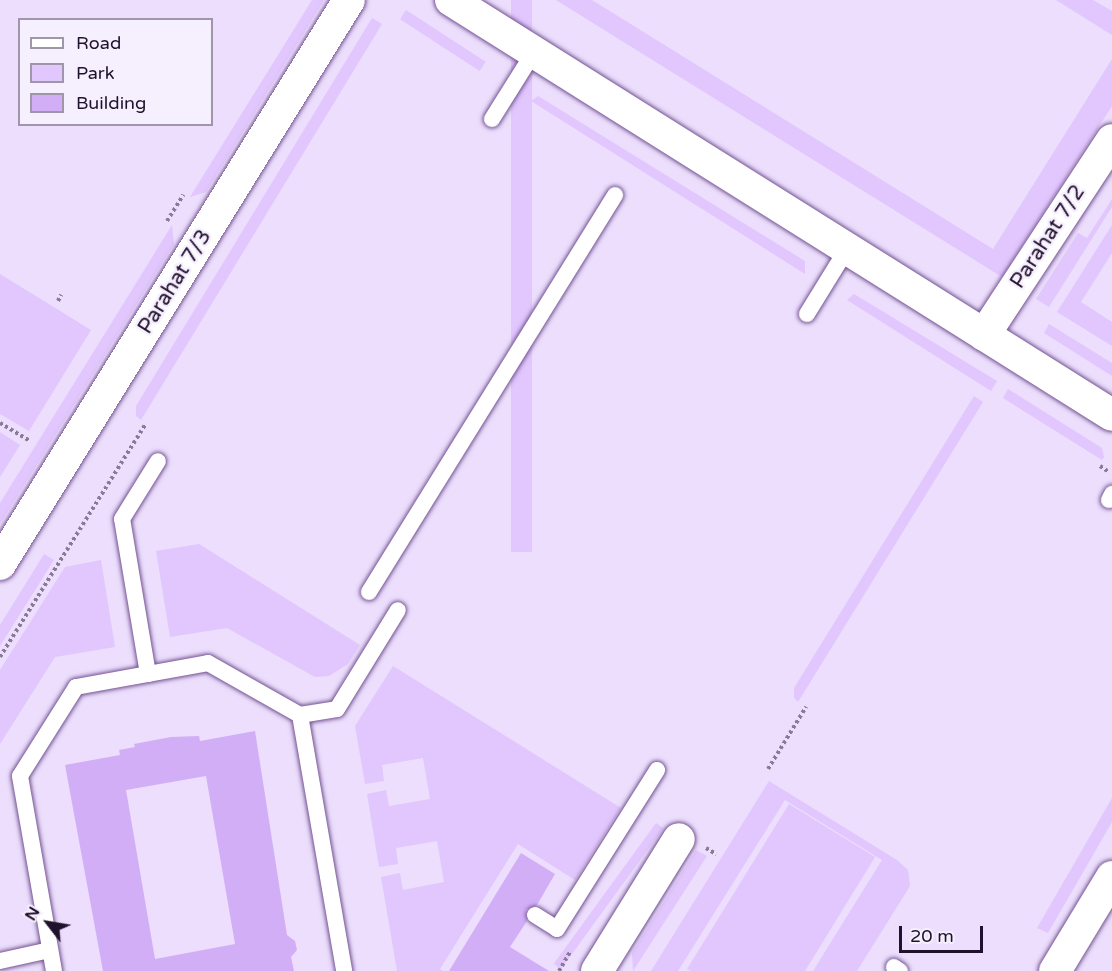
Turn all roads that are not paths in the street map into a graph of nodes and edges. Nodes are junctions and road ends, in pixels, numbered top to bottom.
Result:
1 (349, 0) edge
2 (451, 0) edge
3 (534, 52) junction
4 (492, 119) dead end
5 (1112, 140) edge
6 (615, 195) dead end
7 (847, 249) junction
8 (807, 314) dead end
9 (984, 335) junction
10 (1112, 415) edge
11 (158, 461) dead end
12 (0, 564) edge
13 (369, 592) dead end
14 (398, 610) dead end
15 (148, 674) junction
16 (300, 715) junction
17 (657, 770) dead end
18 (680, 838) dead end
19 (1112, 877) edge
20 (1104, 913) edge
21 (535, 915) dead end
22 (50, 950) junction
23 (0, 961) edge
24 (54, 971) edge
25 (344, 971) edge
26 (597, 971) edge
27 (1055, 971) edge

1 - 12 street, Parahat 7/3
2 - 3 street
3 - 4 lane
3 - 7 street
5 - 9 street, Parahat 7/2
6 - 13 lane
7 - 8 lane
7 - 9 street
9 - 10 street
11 - 15 lane
14 - 16 lane
15 - 16 lane
15 - 22 lane
16 - 25 lane
17 - 21 lane
18 - 26 street
19 - 20 street
20 - 27 street
22 - 23 lane
22 - 24 lane

